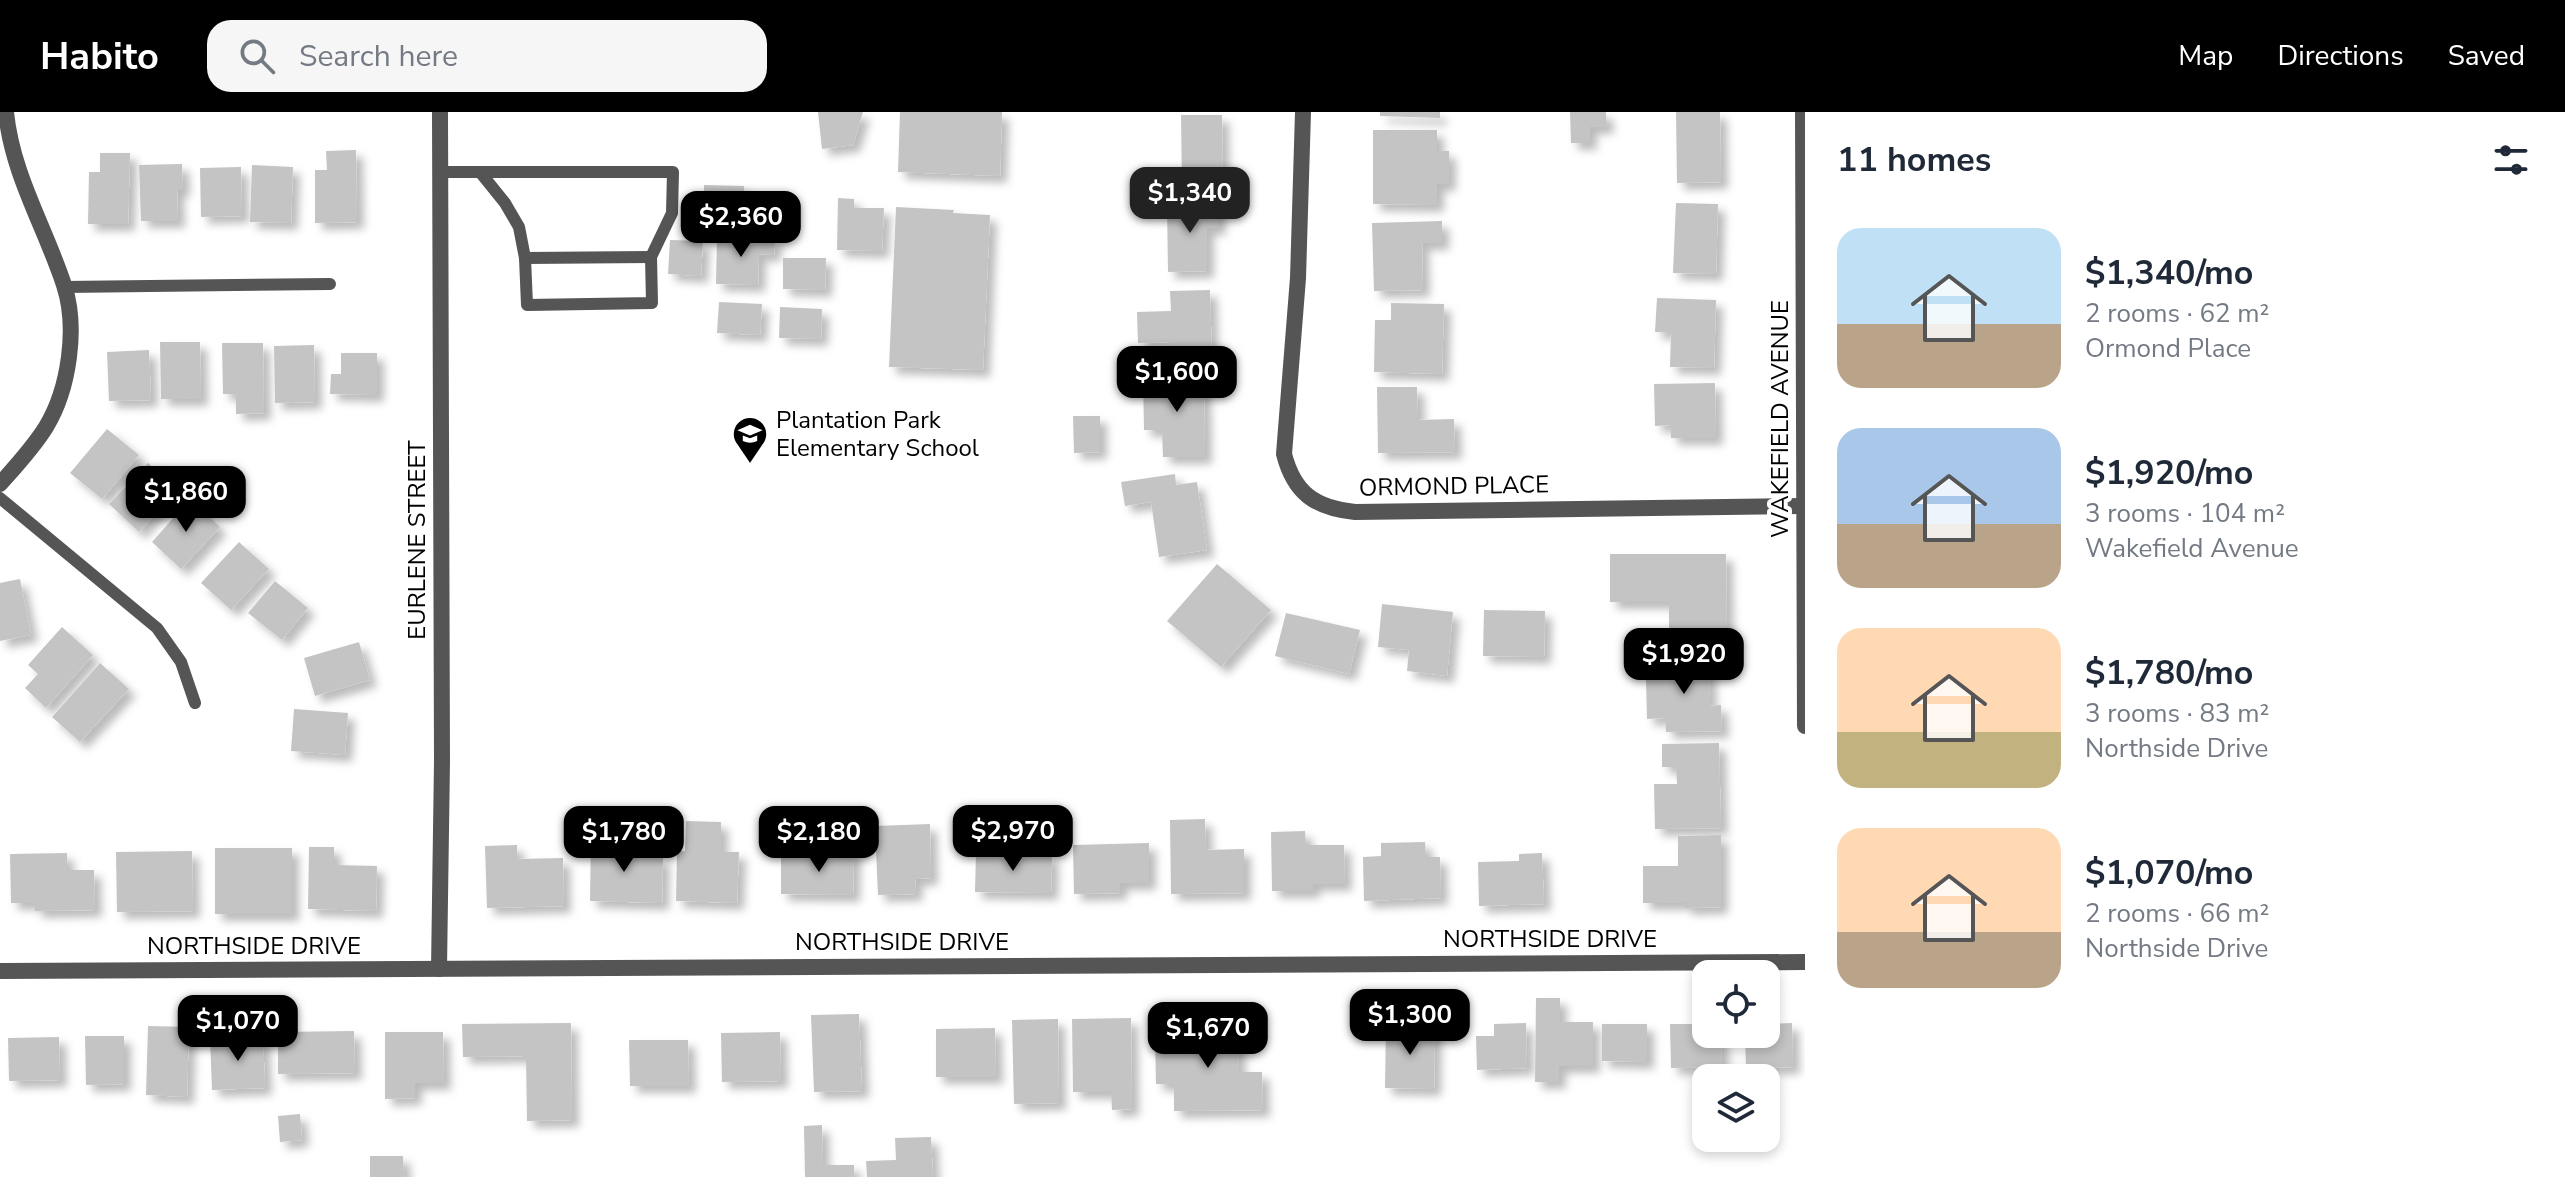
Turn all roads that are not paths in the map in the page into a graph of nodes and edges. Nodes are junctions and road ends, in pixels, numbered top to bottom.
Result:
1 (6, 112) edge
2 (440, 112) edge
3 (1303, 112) edge
4 (1803, 112) edge
5 (440, 172) junction
6 (480, 172) junction
7 (651, 257) junction
8 (525, 258) junction
9 (330, 284) dead end
10 (64, 287) junction
11 (0, 484) edge
12 (0, 498) edge
13 (1805, 506) edge
14 (195, 703) dead end
15 (1805, 726) edge
16 (1805, 962) edge
17 (439, 969) junction
18 (0, 971) edge

1 - 10 street
2 - 5 street, EURLENE STREET
3 - 13 street, ORMOND PLACE
4 - 13 street, WAKEFIELD AVENUE
5 - 6 lane
5 - 17 street, EURLENE STREET
6 - 7 lane
6 - 8 lane
7 - 8 lane
7 - 8 lane
9 - 10 lane
10 - 11 street
12 - 14 lane
13 - 15 street, WAKEFIELD AVENUE
16 - 17 street, NORTHSIDE DRIVE
17 - 18 street, NORTHSIDE DRIVE

